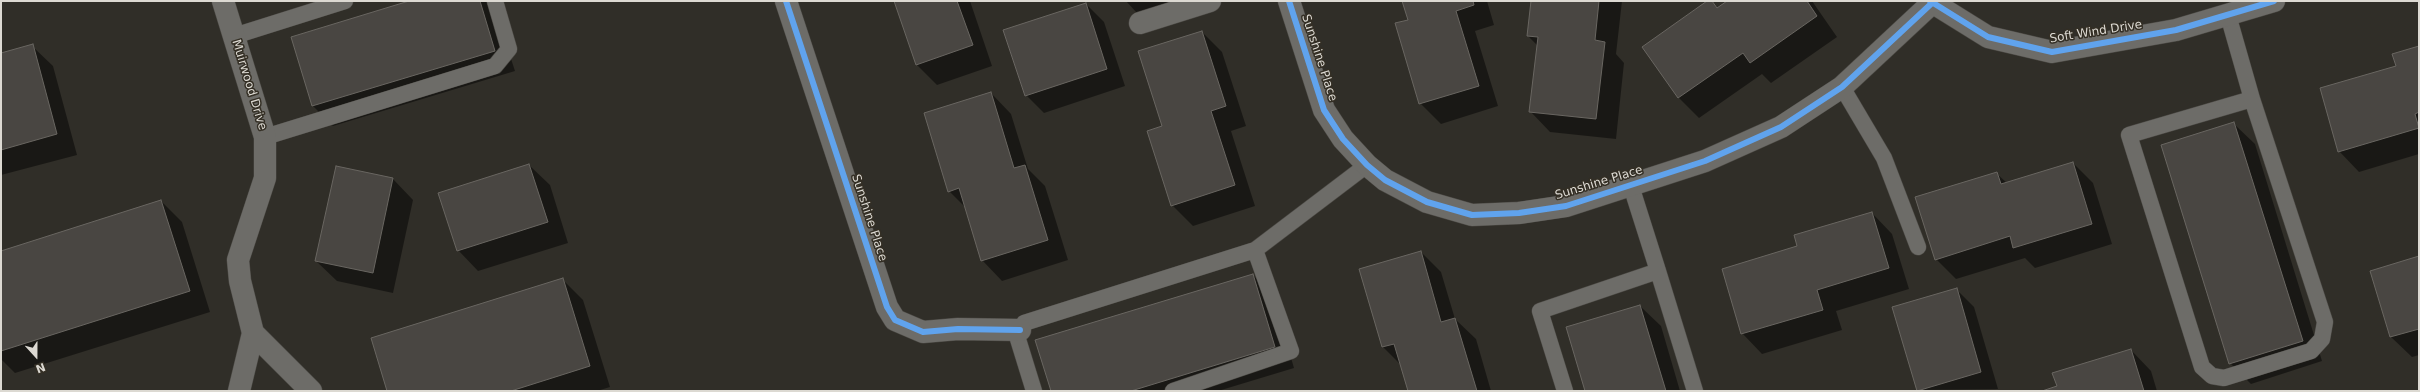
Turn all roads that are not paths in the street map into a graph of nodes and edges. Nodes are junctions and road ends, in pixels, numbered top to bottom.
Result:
1 (223, 1) edge
2 (345, 1) edge
3 (495, 1) edge
4 (786, 1) edge
5 (1210, 1) edge
6 (1289, 1) edge
7 (2274, 1) edge
8 (1931, 2) edge
9 (2228, 14) junction
10 (1140, 23) dead end
11 (234, 36) junction
12 (1842, 87) junction
13 (2252, 99) junction
14 (265, 137) junction
15 (1367, 166) junction
16 (1631, 186) junction
17 (1918, 247) dead end
18 (1255, 250) junction
19 (1658, 271) junction
20 (1020, 330) junction
21 (253, 333) junction
22 (1178, 390) edge
23 (240, 391) edge
24 (311, 391) edge
25 (1034, 391) edge
26 (1565, 391) edge
27 (1695, 391) edge

1 - 11 street, Muirwood Drive
2 - 11 lane
3 - 14 lane
4 - 20 street, Sunshine Place
5 - 10 street
6 - 15 street, Sunshine Place
7 - 9 street, Soft Wind Drive
8 - 9 street, Soft Wind Drive
8 - 12 street, Sunshine Place
9 - 13 lane
11 - 14 street, Muirwood Drive
12 - 16 street, Sunshine Place
12 - 17 lane
13 - 13 lane
14 - 21 street, Muirwood Drive
15 - 16 street, Sunshine Place
15 - 18 lane
16 - 19 lane, Sunshine Place
18 - 20 lane
18 - 22 lane
19 - 26 lane
19 - 27 lane, Sunshine Place
20 - 25 lane
21 - 23 street, Muirwood Drive
21 - 24 street

